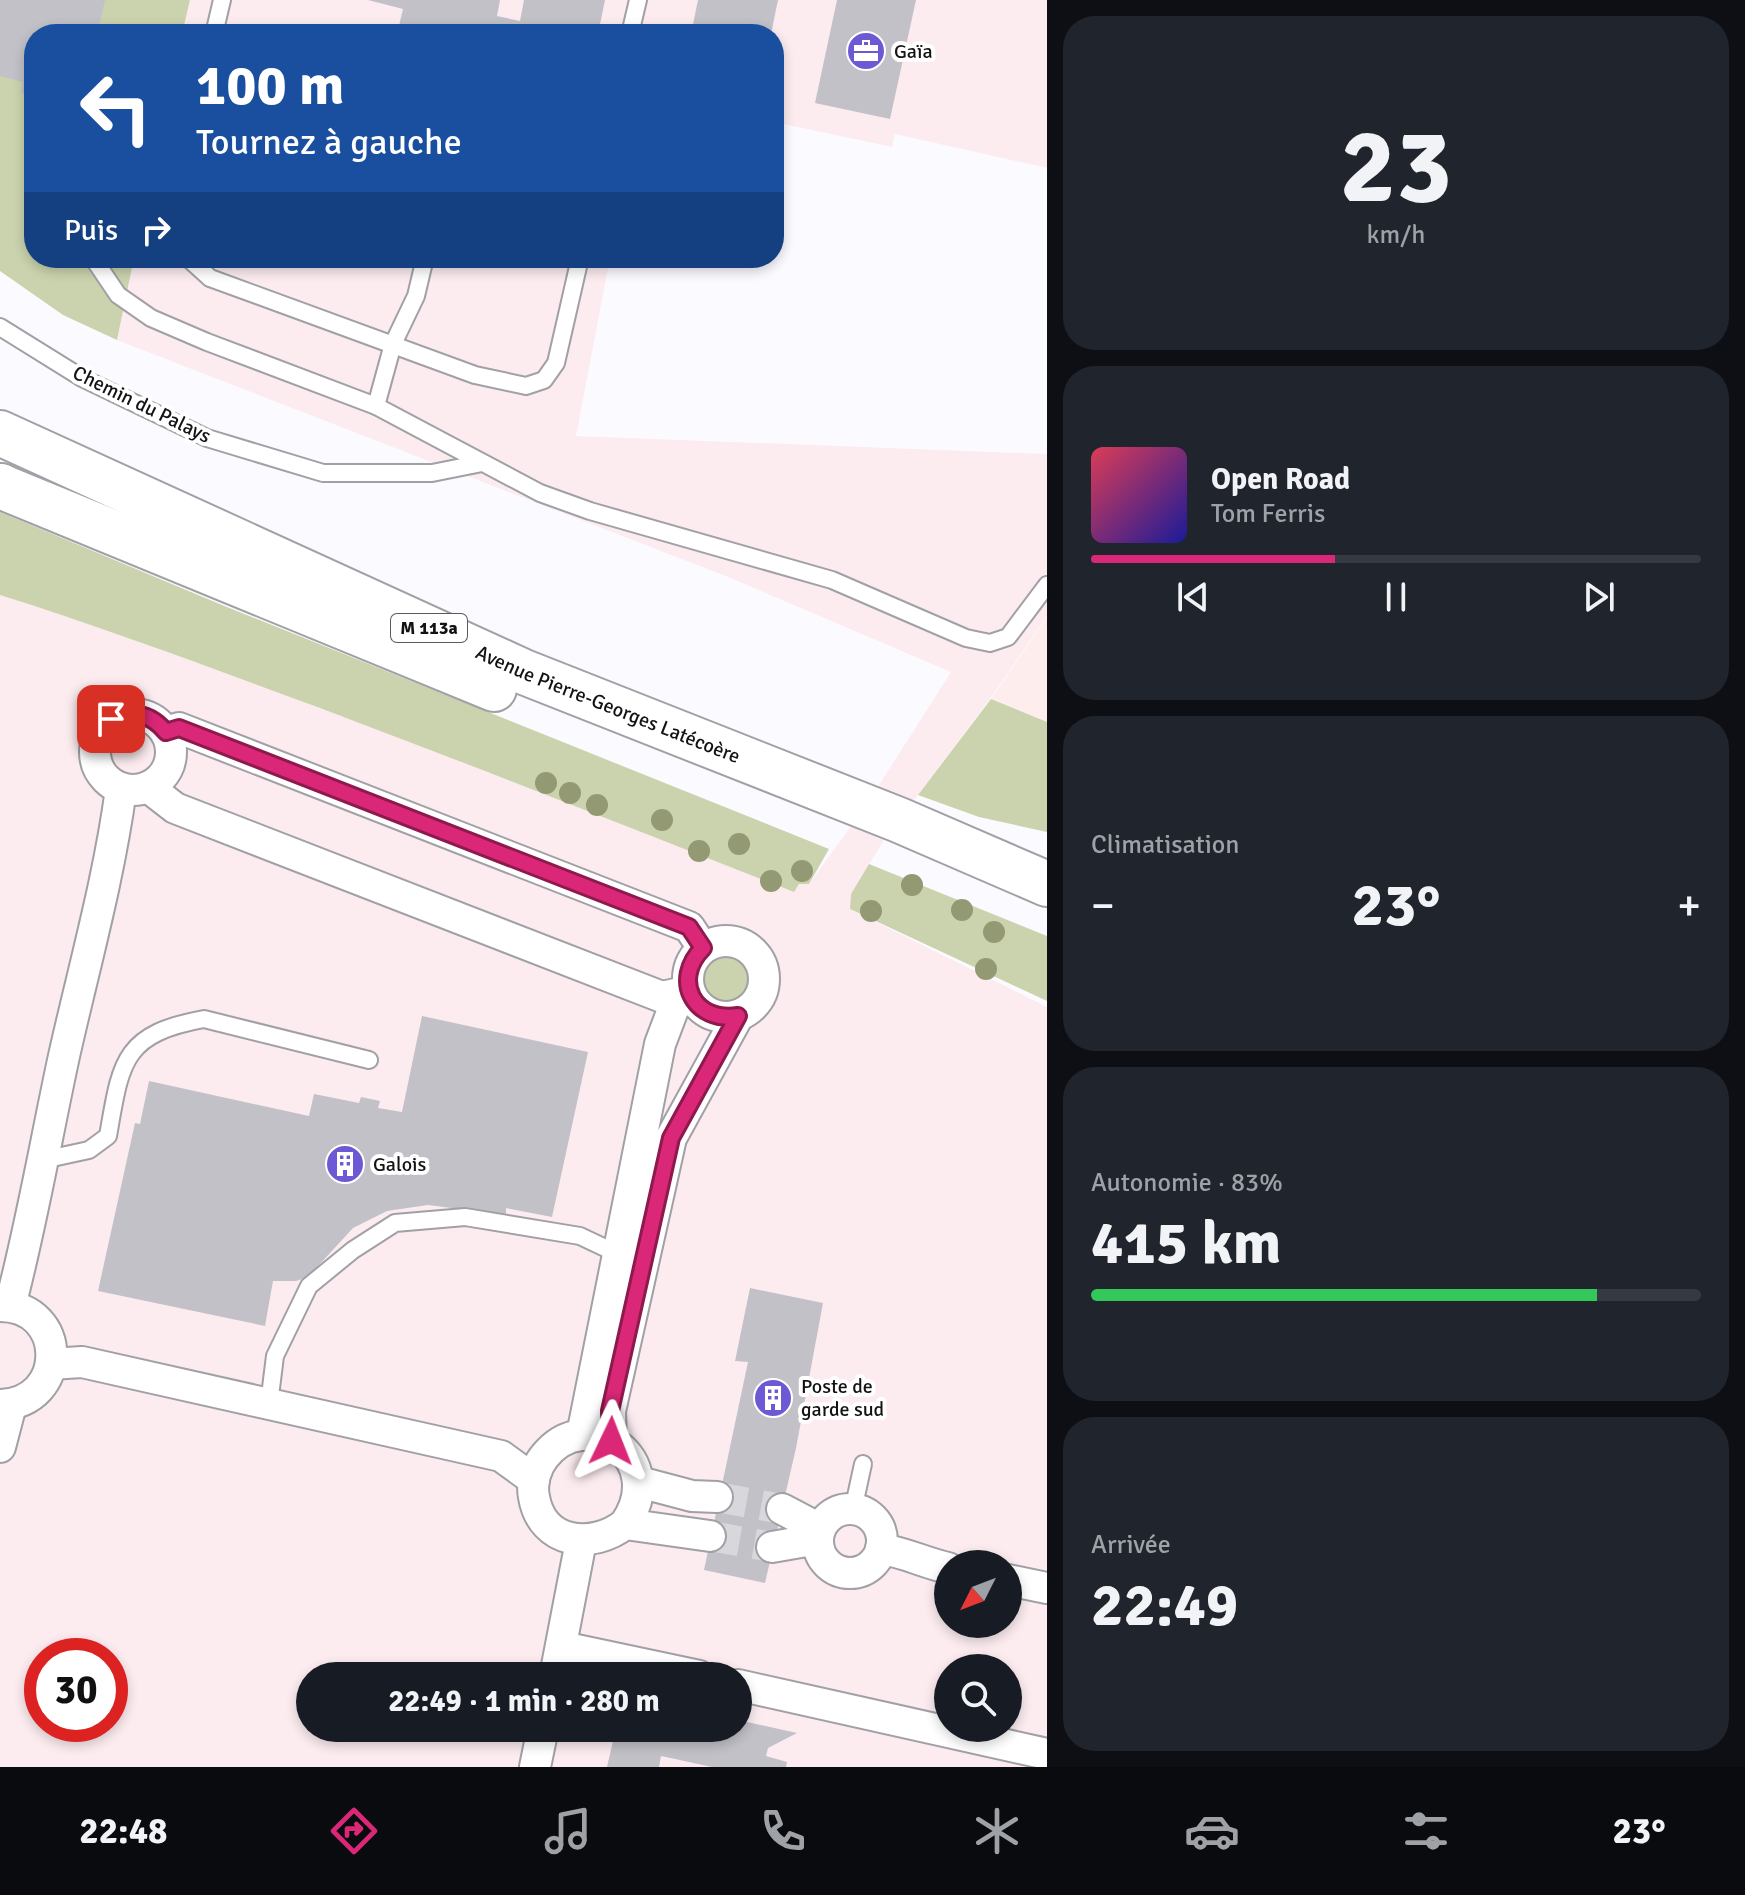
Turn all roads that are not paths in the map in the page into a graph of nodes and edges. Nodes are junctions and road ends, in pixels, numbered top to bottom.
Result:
1 (222, 0) edge
2 (638, 0) edge
3 (216, 24) edge
4 (632, 24) edge
5 (100, 268) edge
6 (199, 268) edge
7 (423, 268) edge
8 (578, 268) edge
9 (0, 327) edge
10 (393, 344) junction
11 (376, 406) junction
12 (0, 433) edge
13 (482, 463) junction
14 (0, 486) edge
15 (1047, 585) edge
16 (166, 732) junction
17 (134, 788) junction
18 (874, 824) junction
19 (1047, 856) edge
20 (1047, 884) edge
21 (1047, 910) edge
22 (703, 948) junction
23 (690, 992) junction
24 (738, 1016) junction
25 (369, 1060) dead end
26 (43, 1160) junction
27 (618, 1254) junction
28 (5, 1306) edge
29 (51, 1364) junction
30 (269, 1404) junction
31 (5, 1405) edge
32 (597, 1438) junction
33 (0, 1447) edge
34 (863, 1464) dead end
35 (534, 1480) junction
36 (639, 1482) junction
37 (717, 1497) tunnel mouth
38 (782, 1509) tunnel mouth
39 (853, 1510) junction
40 (625, 1524) junction
41 (819, 1534) junction
42 (710, 1536) tunnel mouth
43 (581, 1541) junction
44 (772, 1547) tunnel mouth
45 (881, 1549) junction
46 (934, 1565) edge
47 (1022, 1583) edge
48 (1047, 1588) edge
49 (562, 1647) junction
50 (558, 1662) edge
51 (633, 1662) edge
52 (752, 1688) edge
53 (540, 1742) edge
54 (1047, 1754) edge
55 (535, 1767) edge

1 - 3 lane
2 - 4 lane
5 - 11 lane
6 - 10 lane
7 - 10 lane
8 - 10 lane
9 - 13 lane, Chemin du Palays
10 - 11 lane
11 - 13 lane
12 - 18 main road, Avenue Pierre-Georges Latécoère / M 113a
13 - 15 lane
14 - 18 main road, Avenue Pierre-Georges Latécoère / M 113a
16 - 17 street
16 - 17 street
16 - 22 street
17 - 23 street
17 - 26 street
18 - 19 main road
18 - 20 main road, Avenue Pierre-Georges Latécoère / M 113a
18 - 21 main road, Avenue Pierre-Georges Latécoère / M 113a
22 - 23 street
22 - 24 street
23 - 24 street
23 - 27 street
24 - 32 street
25 - 26 lane
26 - 28 street
27 - 30 lane
27 - 32 street
28 - 29 street
29 - 30 street
29 - 31 street
30 - 35 street
31 - 33 street
32 - 35 street
32 - 36 street
34 - 39 lane
35 - 43 street
36 - 37 street
36 - 40 street
38 - 41 street
39 - 41 street
39 - 45 street
40 - 42 street
40 - 43 street
41 - 44 street
41 - 45 street
43 - 49 street
45 - 46 street
47 - 48 street
49 - 50 street
49 - 51 street
52 - 54 street
53 - 55 street

